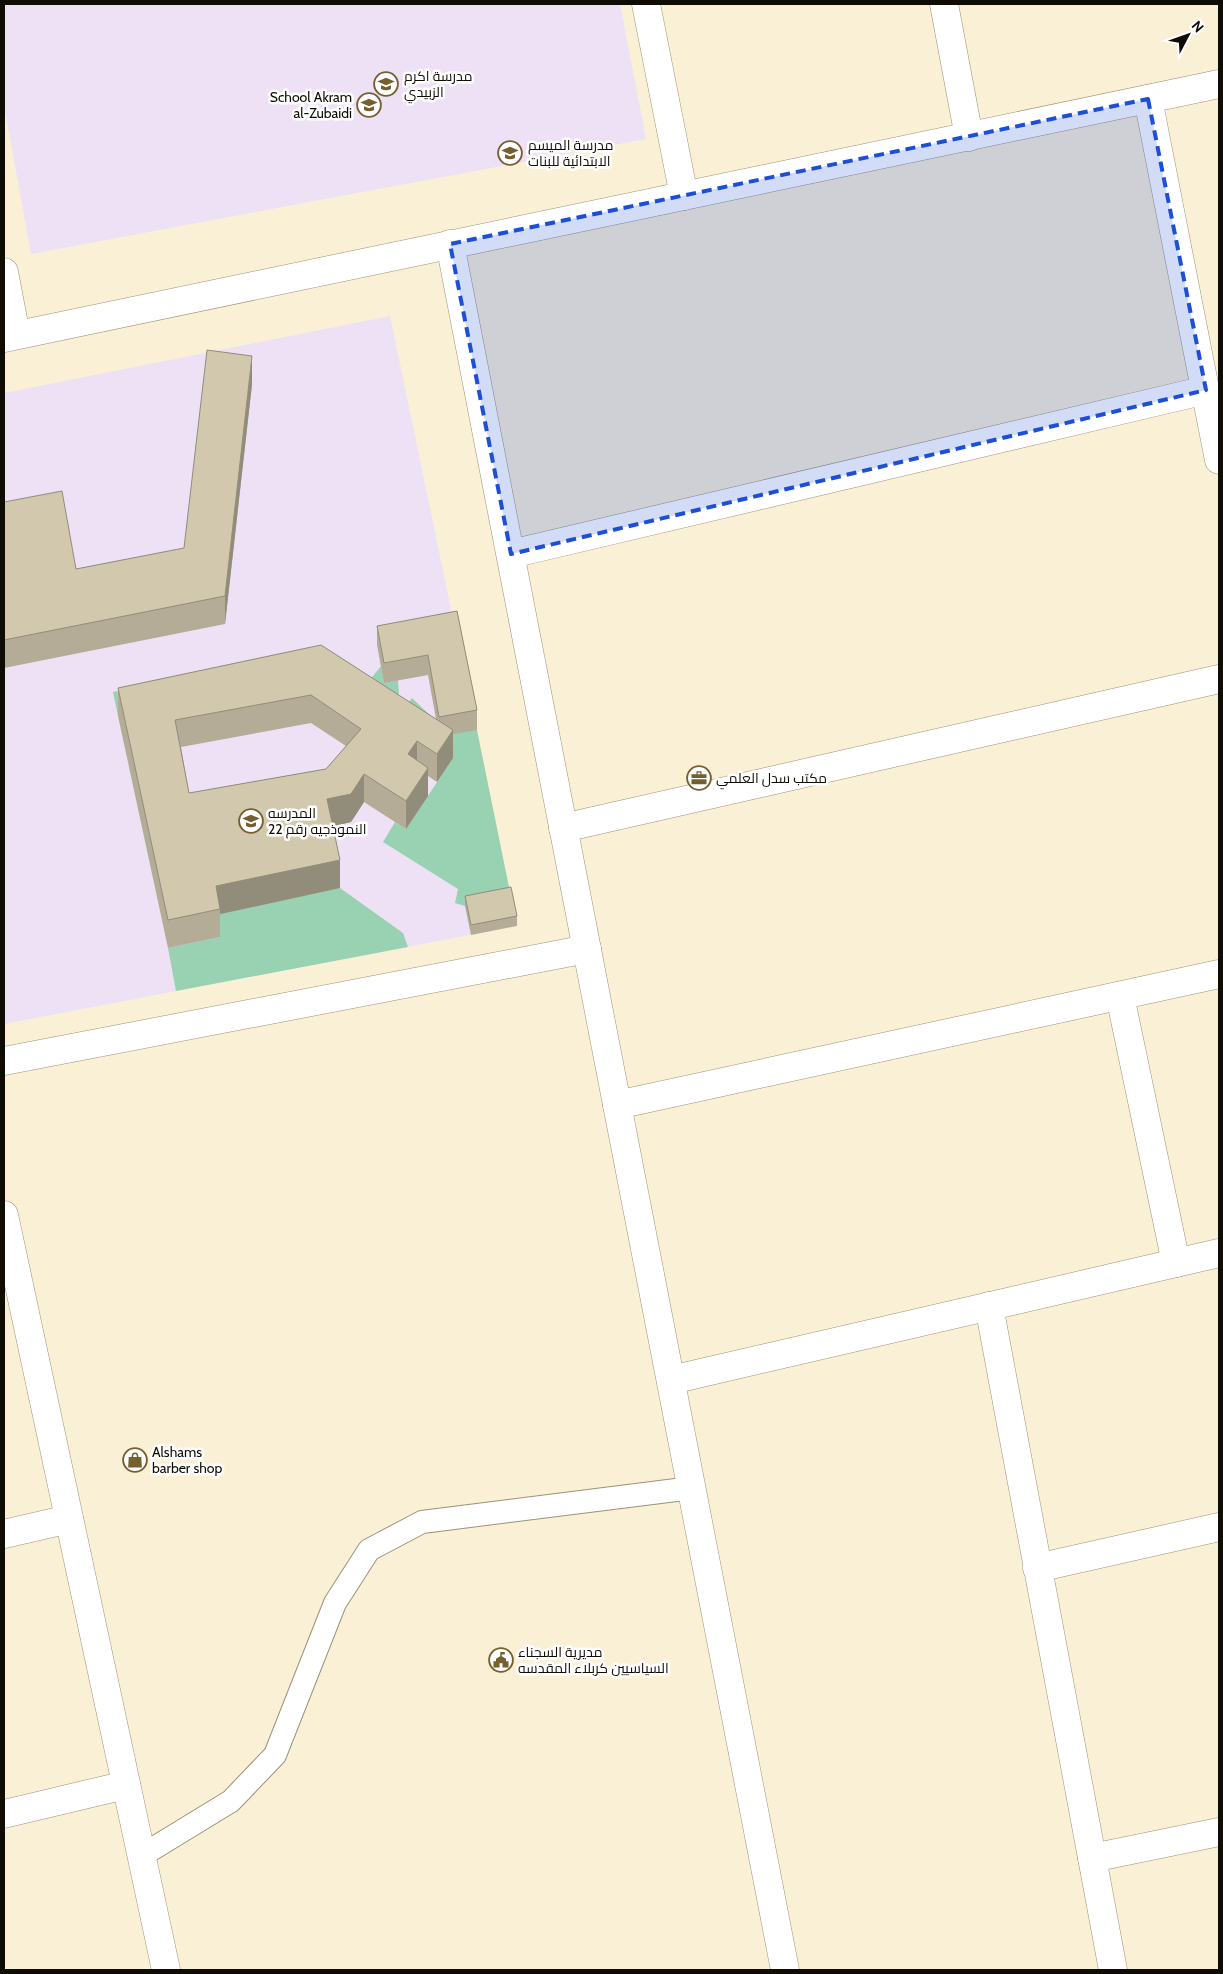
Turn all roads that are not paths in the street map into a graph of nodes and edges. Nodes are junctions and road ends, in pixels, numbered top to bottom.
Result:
1 (646, 4) edge
2 (944, 4) edge
3 (1219, 84) edge
4 (1148, 99) junction
5 (969, 137) junction
6 (684, 196) junction
7 (450, 244) junction
8 (4, 272) edge
9 (10, 336) edge
10 (1206, 390) junction
11 (1219, 460) edge
12 (511, 554) junction
13 (1219, 679) edge
14 (563, 828) junction
15 (587, 949) junction
16 (1219, 974) edge
17 (1120, 996) junction
18 (4, 1061) edge
19 (617, 1105) junction
20 (4, 1215) edge
21 (1219, 1253) edge
22 (1176, 1263) junction
23 (989, 1306) junction
24 (671, 1380) junction
25 (692, 1488) junction
26 (69, 1519) junction
27 (1219, 1527) edge
28 (4, 1534) edge
29 (1038, 1568) junction
30 (126, 1785) junction
31 (4, 1814) edge
32 (1219, 1832) edge
33 (142, 1856) junction
34 (1092, 1858) junction
35 (166, 1970) edge
36 (785, 1970) edge
37 (1113, 1970) edge

1 - 6 street
2 - 5 street
3 - 4 street
4 - 5 street
4 - 10 street
5 - 6 street
6 - 7 street
7 - 9 street
7 - 12 street
8 - 9 street
10 - 11 street
10 - 12 street
12 - 14 street
13 - 14 street
14 - 15 street
15 - 18 street
15 - 19 street
16 - 17 street
17 - 19 street
17 - 22 street
19 - 24 street
20 - 26 street
21 - 22 street
22 - 23 street
23 - 24 street
23 - 29 street
24 - 25 street
25 - 33 lane
25 - 36 street
26 - 28 street
26 - 30 street
27 - 29 street
29 - 34 street
30 - 31 street
30 - 33 street
32 - 34 street
33 - 35 street
34 - 37 street

